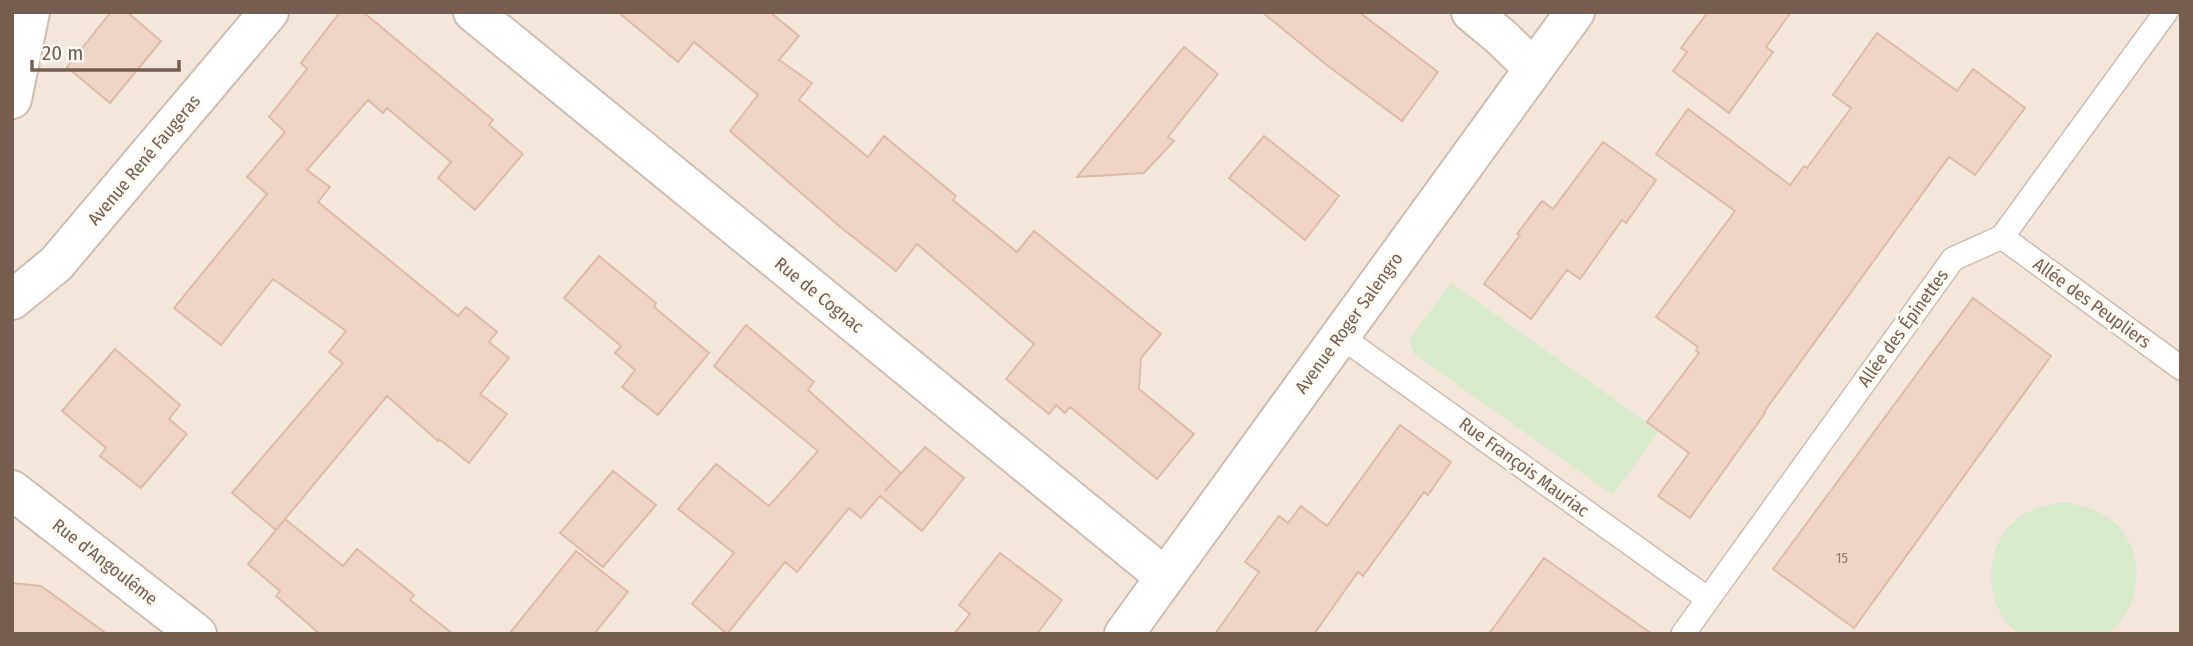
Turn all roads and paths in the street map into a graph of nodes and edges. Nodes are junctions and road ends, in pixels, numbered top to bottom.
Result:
1 (30, 12) edge
2 (270, 12) edge
3 (473, 12) edge
4 (1471, 12) edge
5 (1575, 12) edge
6 (2166, 12) edge
7 (1534, 69) junction
8 (12, 99) edge
9 (2002, 237) junction
10 (12, 300) edge
11 (1340, 336) junction
12 (2181, 368) edge
13 (12, 490) edge
14 (1165, 578) junction
15 (1708, 599) junction
16 (197, 634) edge
17 (1124, 634) edge
18 (1683, 634) edge

1 - 8 street
2 - 10 street, Avenue René Faugeras
3 - 14 street, Rue de Cognac
4 - 7 street
5 - 7 street, Avenue Roger Salengro
6 - 9 lane, Allée des Épinettes
7 - 11 street, Avenue Roger Salengro
9 - 12 lane, Allée des Peupliers
9 - 15 lane, Allée des Épinettes
11 - 14 street, Avenue Roger Salengro
11 - 15 lane, Rue François Mauriac
13 - 16 street, Rue d'Angoulême
14 - 17 street, Avenue Roger Salengro
15 - 18 lane, Allée des Épinettes

